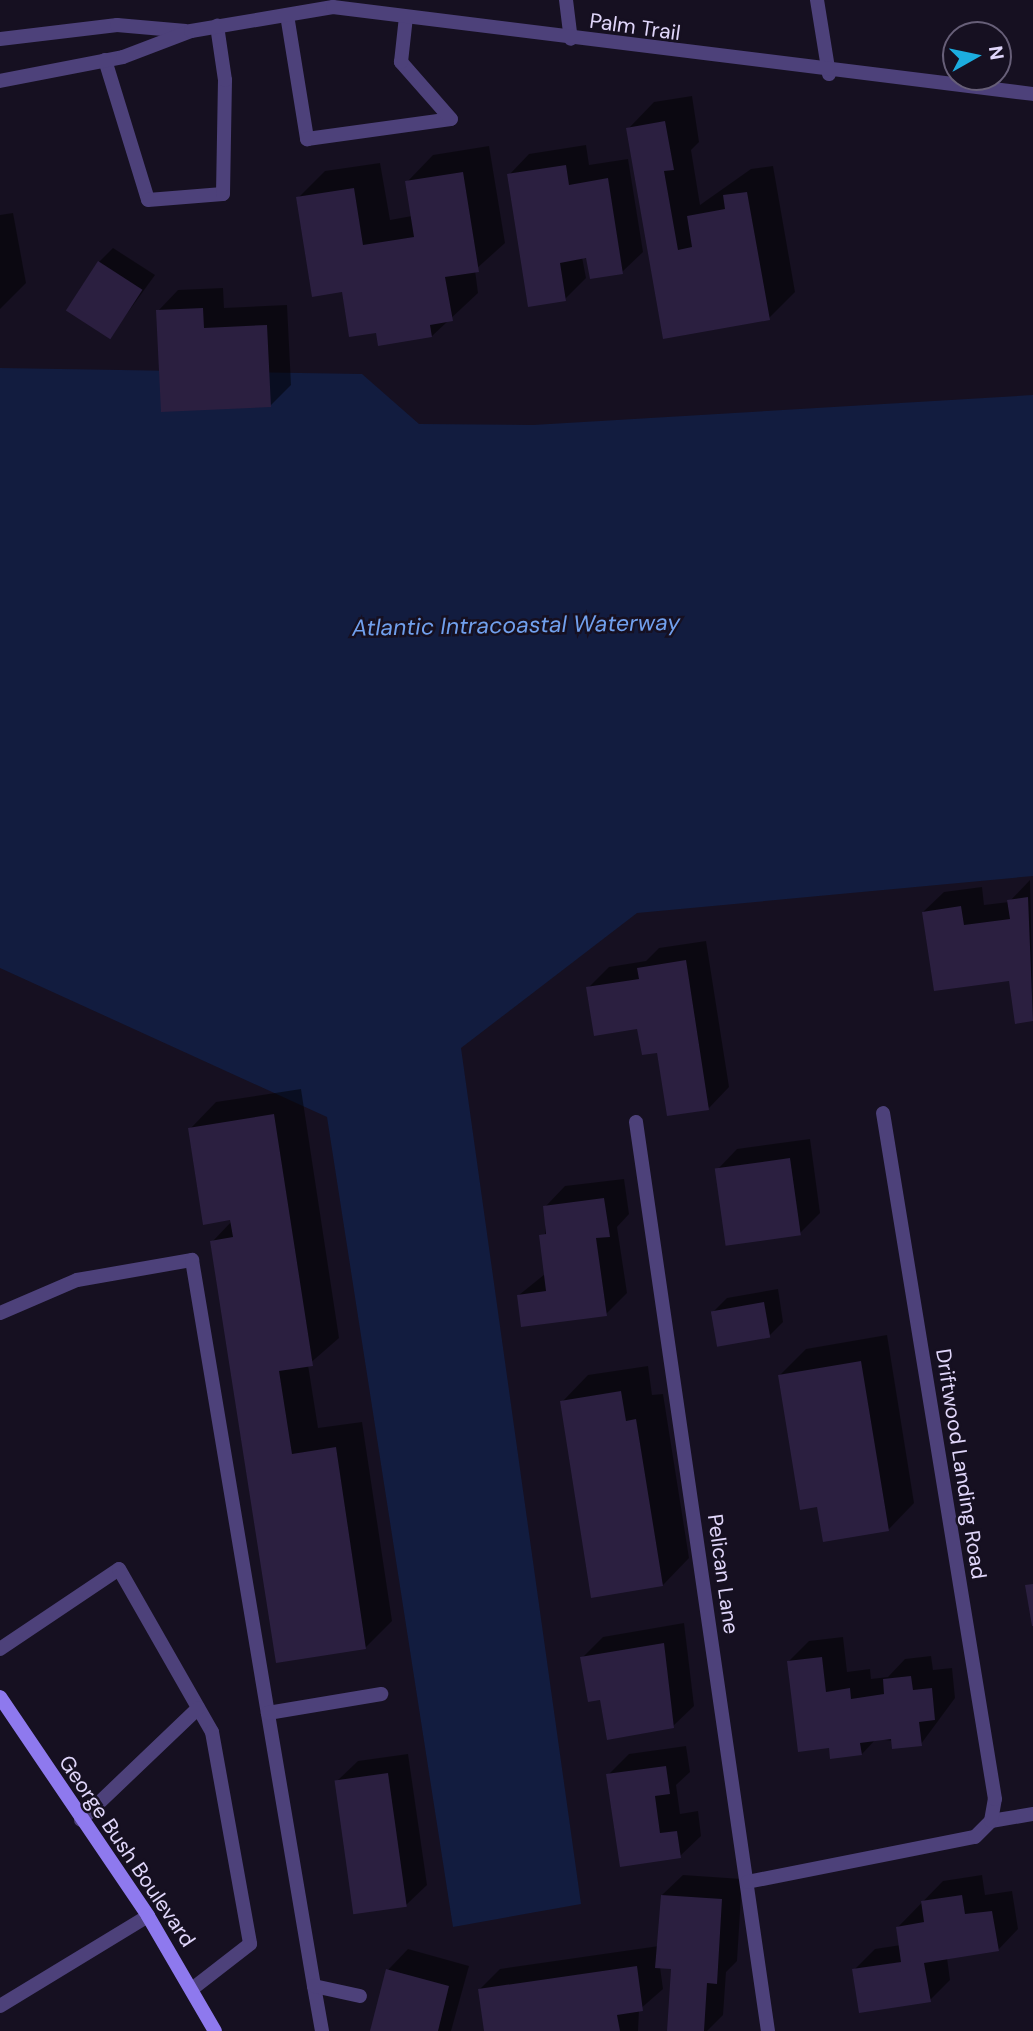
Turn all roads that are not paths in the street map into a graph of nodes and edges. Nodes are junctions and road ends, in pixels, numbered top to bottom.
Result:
1 (566, 0) edge
2 (817, 0) edge
3 (287, 15) junction
4 (407, 17) junction
5 (217, 26) junction
6 (191, 31) junction
7 (0, 39) edge
8 (571, 39) junction
9 (105, 60) junction
10 (829, 74) junction
11 (0, 81) edge
12 (1033, 94) edge
13 (883, 1113) dead end
14 (636, 1122) dead end
15 (0, 1313) edge
16 (0, 1649) edge
17 (381, 1694) dead end
18 (0, 1697) edge
19 (198, 1708) junction
20 (268, 1713) junction
21 (1033, 1814) edge
22 (81, 1819) junction
23 (991, 1821) junction
24 (747, 1882) junction
25 (148, 1916) junction
26 (314, 1986) junction
27 (192, 1989) junction
28 (360, 1996) dead end
29 (0, 2006) edge
30 (215, 2031) edge
31 (322, 2031) edge
32 (768, 2031) edge

1 - 8 street
2 - 10 street
3 - 4 street, Palm Trail
3 - 4 street
3 - 5 street, Palm Trail
4 - 8 street, Palm Trail
5 - 6 street, Palm Trail
5 - 9 street
6 - 7 street, Palm Trail
6 - 9 street, Palm Trail
8 - 10 street, Palm Trail
9 - 11 street, Palm Trail
10 - 12 street, Palm Trail
13 - 23 street, Driftwood Landing Road
14 - 24 street, Pelican Lane
15 - 20 street
16 - 19 street
17 - 20 street
18 - 22 street, George Bush Boulevard
19 - 22 street
19 - 27 street
20 - 26 street
21 - 23 street
22 - 25 street, George Bush Boulevard
23 - 24 street
24 - 32 street, Pelican Lane
25 - 27 street, George Bush Boulevard
25 - 29 street
26 - 28 street
26 - 31 street
27 - 30 street, George Bush Boulevard

